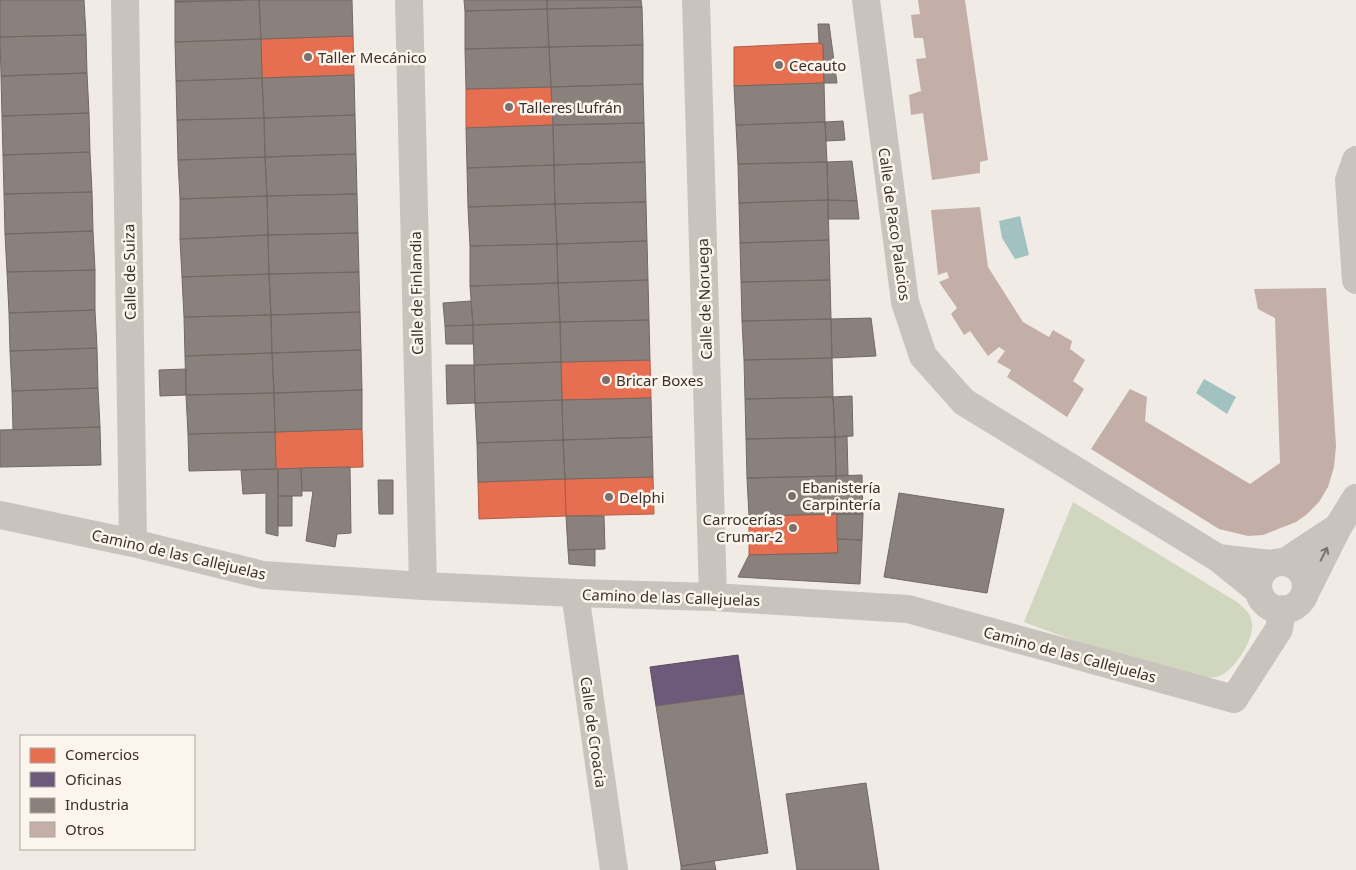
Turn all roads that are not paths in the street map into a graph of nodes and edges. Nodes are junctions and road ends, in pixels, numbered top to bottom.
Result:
1 (125, 0) edge
2 (409, 0) edge
3 (696, 0) edge
4 (866, 0) edge
5 (1356, 160) edge
6 (1356, 280) edge
7 (1356, 498) edge
8 (0, 516) edge
9 (1338, 527) junction
10 (133, 543) junction
11 (1218, 558) junction
12 (1278, 563) junction
13 (423, 586) junction
14 (1259, 591) junction
15 (575, 593) junction
16 (713, 597) junction
17 (1292, 603) junction
18 (614, 870) edge

1 - 10 street, Calle de Suiza
2 - 13 street, Calle de Finlandia
3 - 16 street, Calle de Noruega
4 - 11 street, Calle de Paco Palacios
5 - 6 street
7 - 9 street
8 - 10 street, Camino de las Callejuelas
9 - 12 street
17 -> 9 street
10 - 13 street, Camino de las Callejuelas
11 - 12 street
11 - 14 street, Calle de Paco Palacios
12 - 14 street
12 - 17 street
13 - 15 street, Camino de las Callejuelas
14 - 17 street, Calle de Paco Palacios
15 - 16 street, Camino de las Callejuelas
15 - 18 street, Calle de Croacia
16 - 17 street, Camino de las Callejuelas

